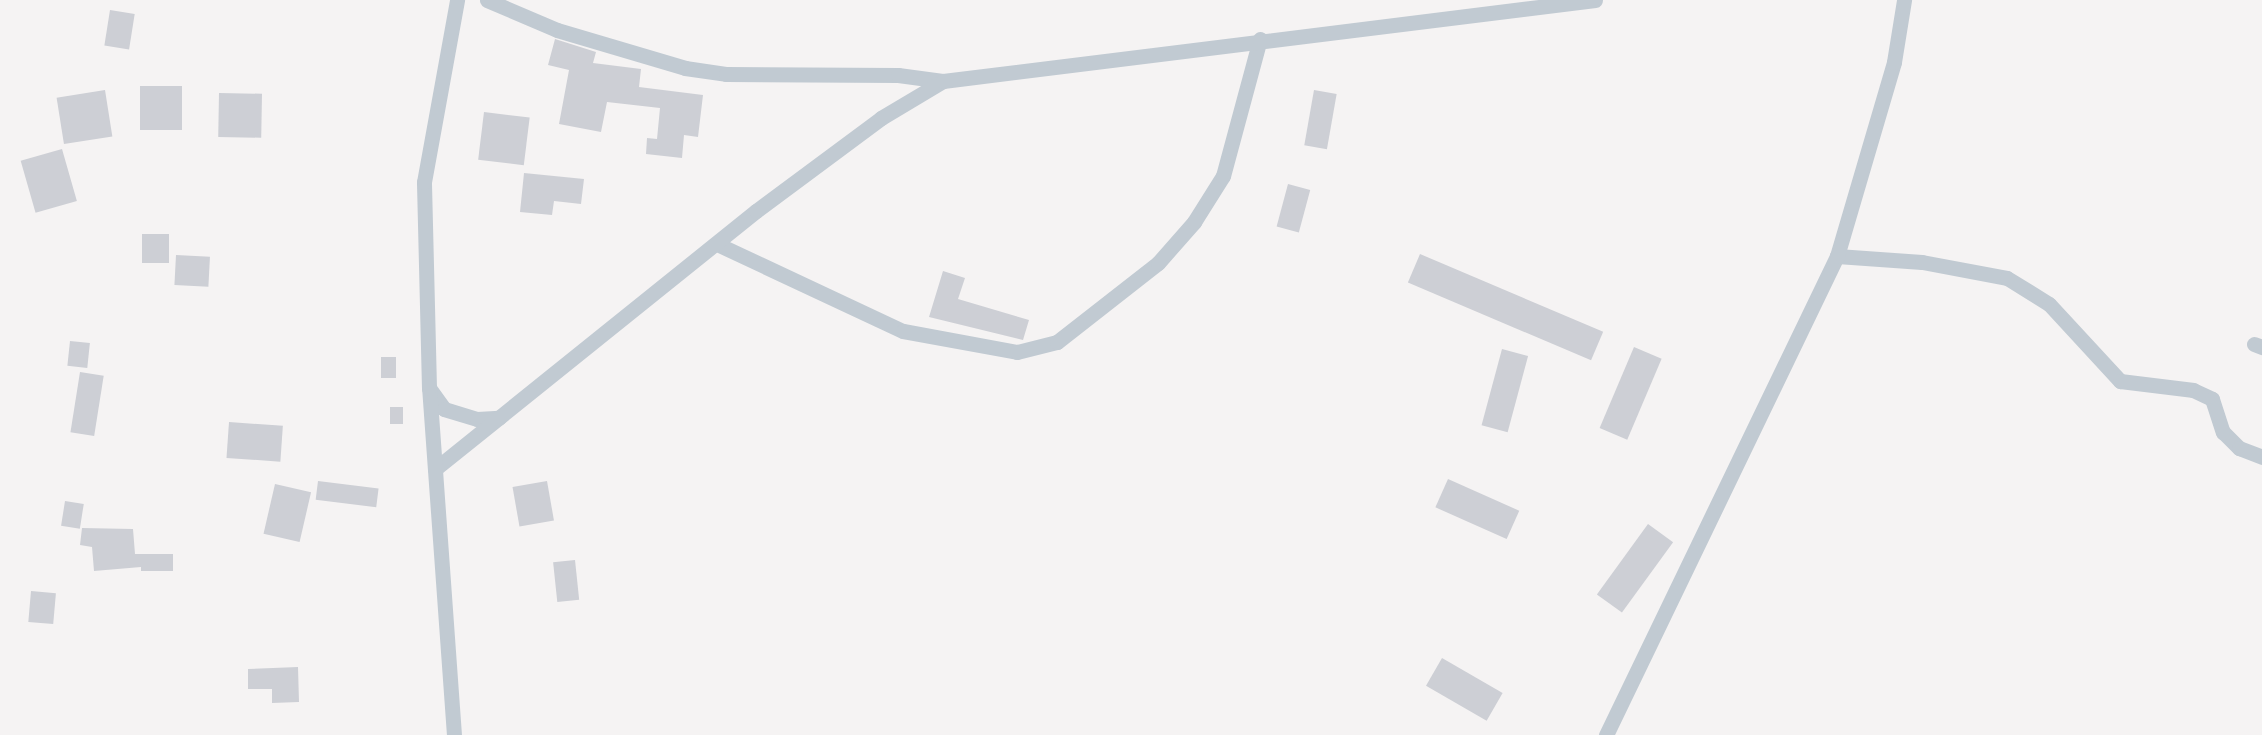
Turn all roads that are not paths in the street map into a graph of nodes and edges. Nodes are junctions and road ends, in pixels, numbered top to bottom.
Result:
1 (457, 0) edge
2 (487, 0) edge
3 (1595, 0) edge
4 (1904, 0) edge
5 (1260, 39) junction
6 (943, 81) junction
7 (717, 244) junction
8 (1837, 256) junction
9 (429, 388) junction
10 (499, 418) junction
11 (2262, 457) edge
12 (435, 469) junction
13 (454, 735) edge
14 (1606, 735) edge

1 - 9 street
2 - 6 street
3 - 5 street
4 - 8 street
5 - 6 street
5 - 7 street
6 - 7 street
7 - 10 street
8 - 11 street
8 - 14 street
9 - 10 street
9 - 12 street
10 - 12 street
12 - 13 street

